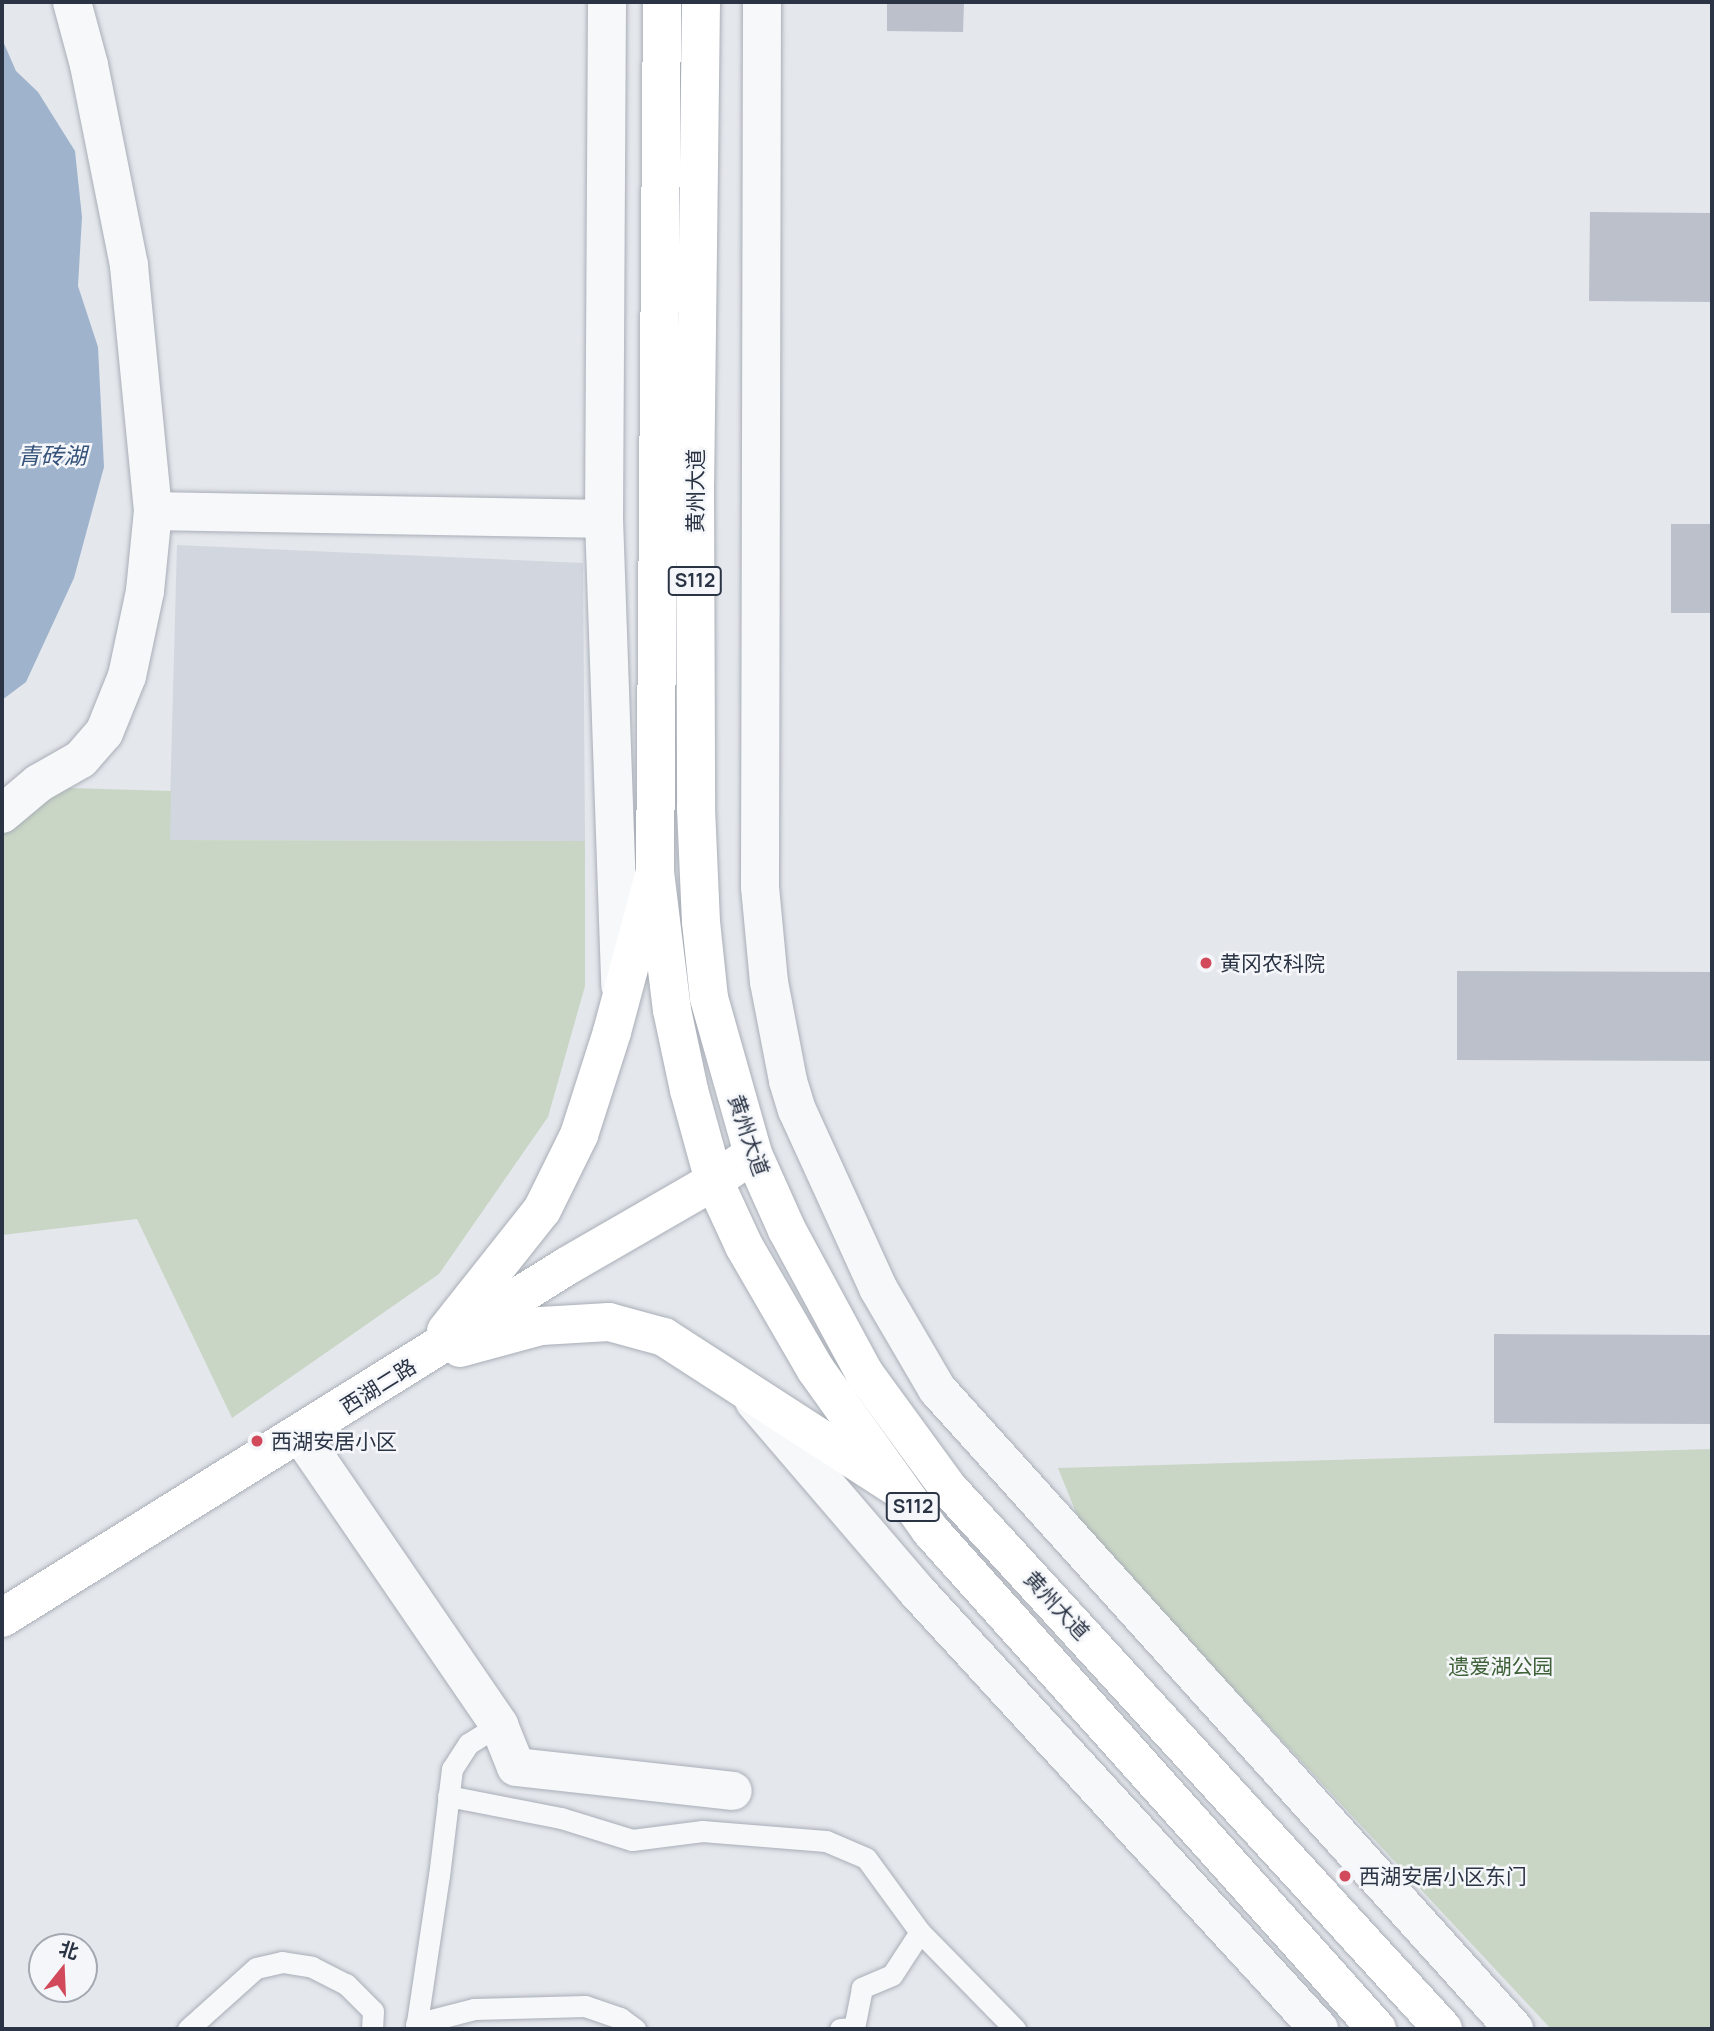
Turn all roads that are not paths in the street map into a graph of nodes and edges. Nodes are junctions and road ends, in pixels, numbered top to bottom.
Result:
1 (72, 2) edge
2 (607, 2) edge
3 (662, 2) edge
4 (701, 2) edge
5 (762, 2) edge
6 (153, 511) junction
7 (604, 519) junction
8 (2, 814) edge
9 (656, 872) junction
10 (621, 997) junction
11 (753, 1154) junction
12 (714, 1181) junction
13 (424, 1358) junction
14 (739, 1383) junction
15 (300, 1434) junction
16 (899, 1489) junction
17 (2, 1618) edge
18 (499, 1725) junction
19 (733, 1791) dead end
20 (448, 1796) junction
21 (920, 1932) junction
22 (416, 2027) edge
23 (188, 2029) edge
24 (372, 2029) edge
25 (635, 2029) edge
26 (839, 2029) edge
27 (1015, 2029) edge
28 (1319, 2029) edge
29 (1377, 2029) edge
30 (1443, 2029) edge
31 (1514, 2029) edge

1 - 6 street
2 - 7 street
3 - 9 main road, 黄州大道 / S112
4 - 11 main road, 黄州大道 / S112
5 - 31 street
6 - 7 street
6 - 8 street
7 - 10 street
9 - 10 main road
9 - 12 main road, 黄州大道 / S112
10 - 13 main road
11 - 12 main road, 西湖二路
11 - 30 main road, 黄州大道 / S112
12 - 13 main road, 西湖二路
12 - 16 main road, 黄州大道 / S112
13 - 14 main road
13 - 15 main road, 西湖二路
14 - 16 main road
14 - 28 street
15 - 17 main road, 西湖二路
15 - 18 street
16 - 29 main road, 黄州大道 / S112
18 - 19 street
18 - 20 lane
20 - 21 lane
20 - 22 lane
21 - 26 lane
21 - 27 lane
22 - 25 lane
23 - 24 lane

